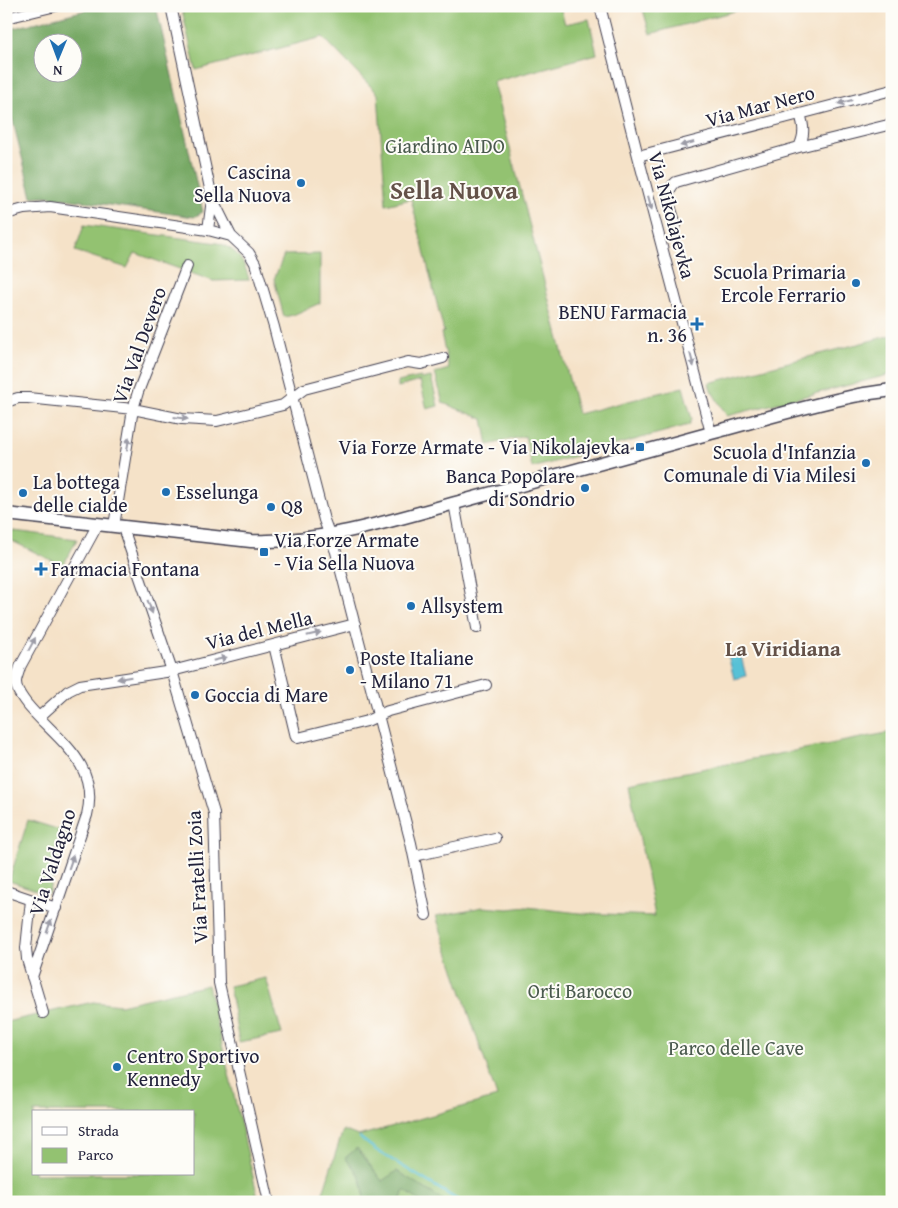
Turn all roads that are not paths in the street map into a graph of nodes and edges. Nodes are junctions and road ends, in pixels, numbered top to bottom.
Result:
1 (56, 6) edge
2 (171, 6) edge
3 (600, 6) edge
4 (6, 18) edge
5 (892, 90) edge
6 (800, 114) junction
7 (892, 124) edge
8 (799, 147) junction
9 (638, 156) junction
10 (212, 198) junction
11 (6, 214) edge
12 (676, 224) dead end
13 (208, 230) junction
14 (231, 236) junction
15 (187, 266) dead end
16 (443, 358) dead end
17 (892, 383) edge
18 (892, 390) edge
19 (856, 396) junction
20 (292, 399) junction
21 (6, 402) edge
22 (133, 409) junction
23 (710, 433) junction
24 (454, 503) junction
25 (9, 513) edge
26 (98, 524) junction
27 (118, 527) junction
28 (329, 535) junction
29 (355, 624) junction
30 (477, 628) dead end
31 (274, 645) junction
32 (172, 671) junction
33 (486, 685) dead end
34 (378, 716) junction
35 (39, 717) junction
36 (494, 838) dead end
37 (414, 856) junction
38 (6, 891) edge
39 (31, 900) junction
40 (56, 908) junction
41 (426, 915) dead end
42 (26, 948) junction
43 (40, 952) junction
44 (32, 977) junction
45 (43, 1014) dead end
46 (269, 1202) edge

1 - 4 street
2 - 10 street
3 - 9 street, Via Nikolajevka
5 -> 6 street, Via Mar Nero
6 - 8 street
6 -> 9 street, Via Mar Nero
7 - 8 street
8 - 12 street
9 -> 23 street, Via Nikolajevka
10 - 13 street
10 - 14 street
11 - 13 street
13 - 14 street
14 - 20 street
15 - 22 street, Via Val Devero
16 - 20 street
17 - 19 street
18 - 19 street
19 - 23 street
22 -> 20 street
20 - 28 street
21 - 22 street
27 -> 22 street, Via Val Devero
23 - 24 street
24 - 28 street
24 - 30 street
25 - 26 street
26 - 27 street
35 -> 26 street, Via Valdagno
27 - 28 street
27 -> 32 street, Via Fratelli Zoia
28 - 29 street
31 -> 29 street, Via del Mella
29 - 34 street
32 -> 31 street, Via del Mella
31 - 34 street
32 -> 35 street, Via del Mella
32 - 46 street, Via Fratelli Zoia
33 - 34 street
34 - 37 street
40 -> 35 street, Via Valdagno
36 - 37 street
37 - 41 street
38 - 39 street
39 - 40 street
39 - 42 street
43 -> 40 street, Via Valdagno
42 - 43 street
42 - 44 street
43 - 44 street, Via Valdagno
44 - 45 street

